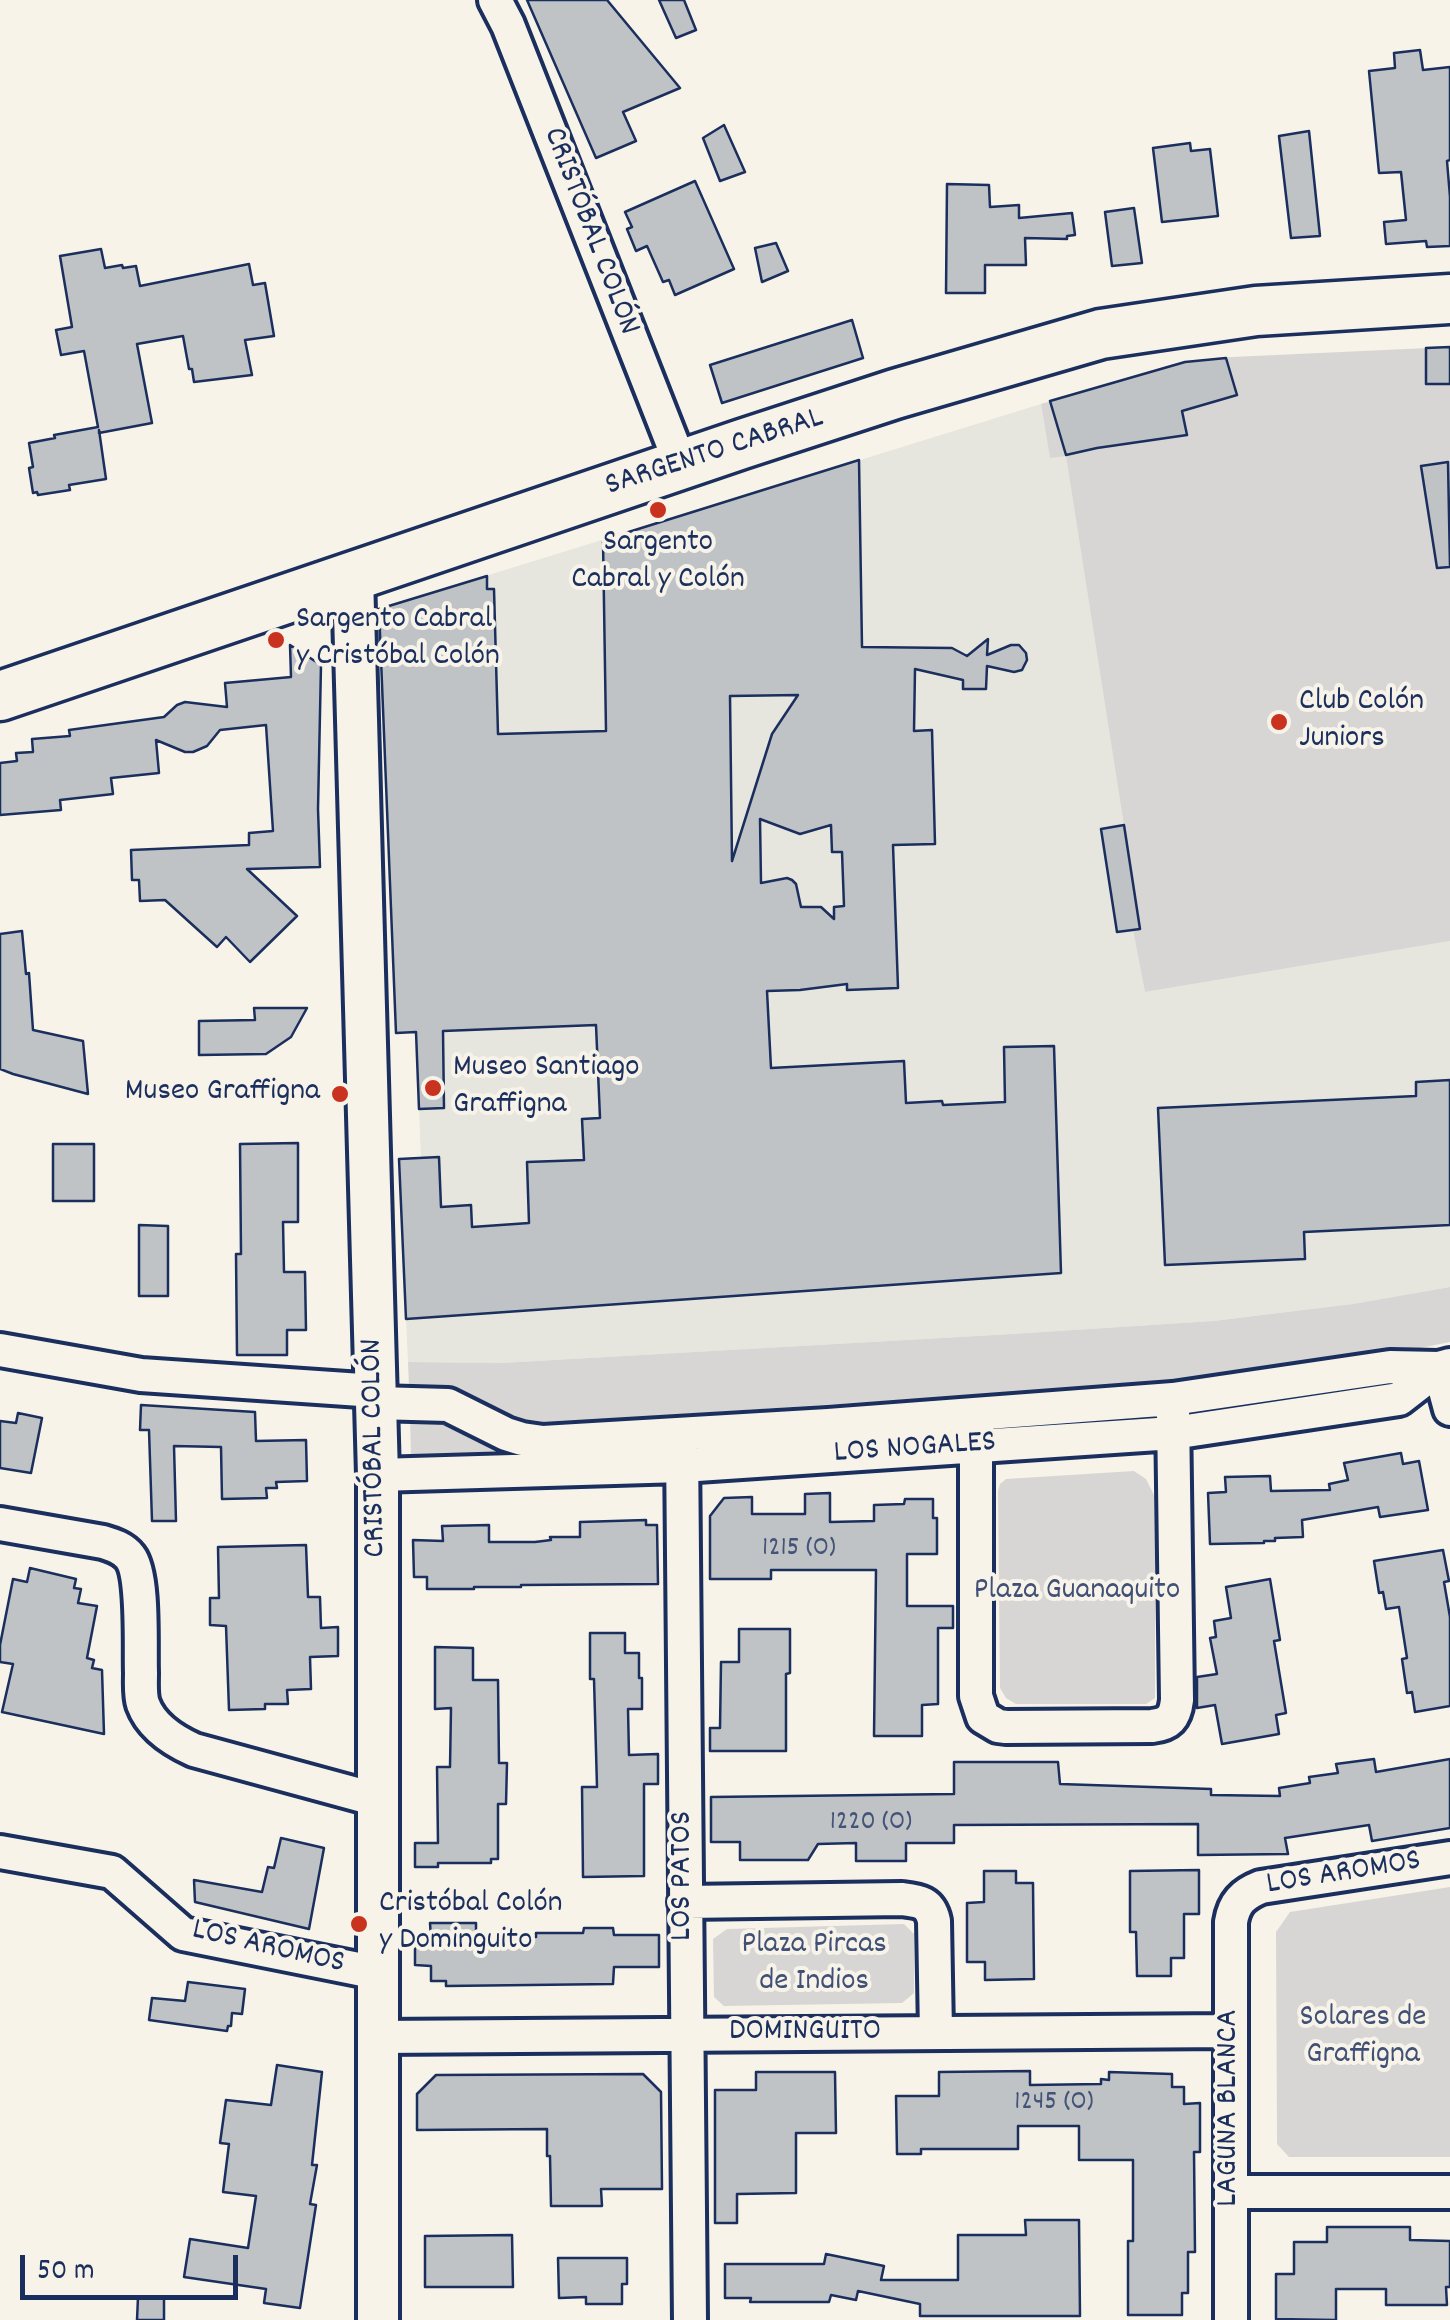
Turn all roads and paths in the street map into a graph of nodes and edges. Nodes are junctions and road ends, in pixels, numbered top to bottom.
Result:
1 (495, 0) edge
2 (1450, 298) edge
3 (680, 465) junction
4 (353, 576) junction
5 (0, 696) edge
6 (0, 1350) edge
7 (1445, 1367) edge
8 (376, 1397) junction
9 (1173, 1399) junction
10 (1450, 1409) edge
11 (976, 1430) junction
12 (682, 1432) junction
13 (1173, 1433) junction
14 (682, 1466) junction
15 (378, 1475) junction
16 (0, 1524) edge
17 (378, 1800) junction
18 (0, 1852) edge
19 (1450, 1858) edge
20 (1240, 1898) joint
21 (686, 1902) junction
22 (378, 1973) junction
23 (1231, 2031) junction
24 (936, 2033) junction
25 (686, 2034) junction
26 (378, 2036) junction
27 (1231, 2192) junction
28 (1450, 2192) edge
29 (378, 2320) edge
30 (690, 2320) edge
31 (1231, 2320) edge

1 - 3 street, CRISTÓBAL COLÓN
2 - 3 main road, SARGENTO CABRAL
3 - 4 main road, SARGENTO CABRAL
4 - 5 main road, SARGENTO CABRAL
4 - 8 street, CRISTÓBAL COLÓN
6 - 8 street, LOS NOGALES
7 - 9 street, LOS NOGALES
7 - 10 street
7 - 13 street, LOS NOGALES
8 - 12 street, LOS NOGALES
8 - 15 street, CRISTÓBAL COLÓN
9 - 11 street, LOS NOGALES
9 - 13 street
11 - 12 street, LOS NOGALES
11 - 13 street, LOS NOGALES
11 - 13 street
11 - 14 street, LOS NOGALES
12 - 14 street, LOS PATOS
14 - 15 street, LOS NOGALES
14 - 21 street, LOS PATOS
15 - 17 street, CRISTÓBAL COLÓN
16 - 17 street
17 - 22 street, CRISTÓBAL COLÓN
18 - 22 street, LOS AROMOS
19 - 20 street, LOS AROMOS
20 - 23 street, LAGUNA BLANCA
21 - 24 street
21 - 25 street, LOS PATOS
22 - 26 street, CRISTÓBAL COLÓN
23 - 24 street, DOMINGUITO
23 - 27 street, LAGUNA BLANCA
24 - 25 street, DOMINGUITO
25 - 26 street, DOMINGUITO
25 - 30 street, LOS PATOS
26 - 29 street, CRISTÓBAL COLÓN
27 - 28 street
27 - 31 street, LAGUNA BLANCA

